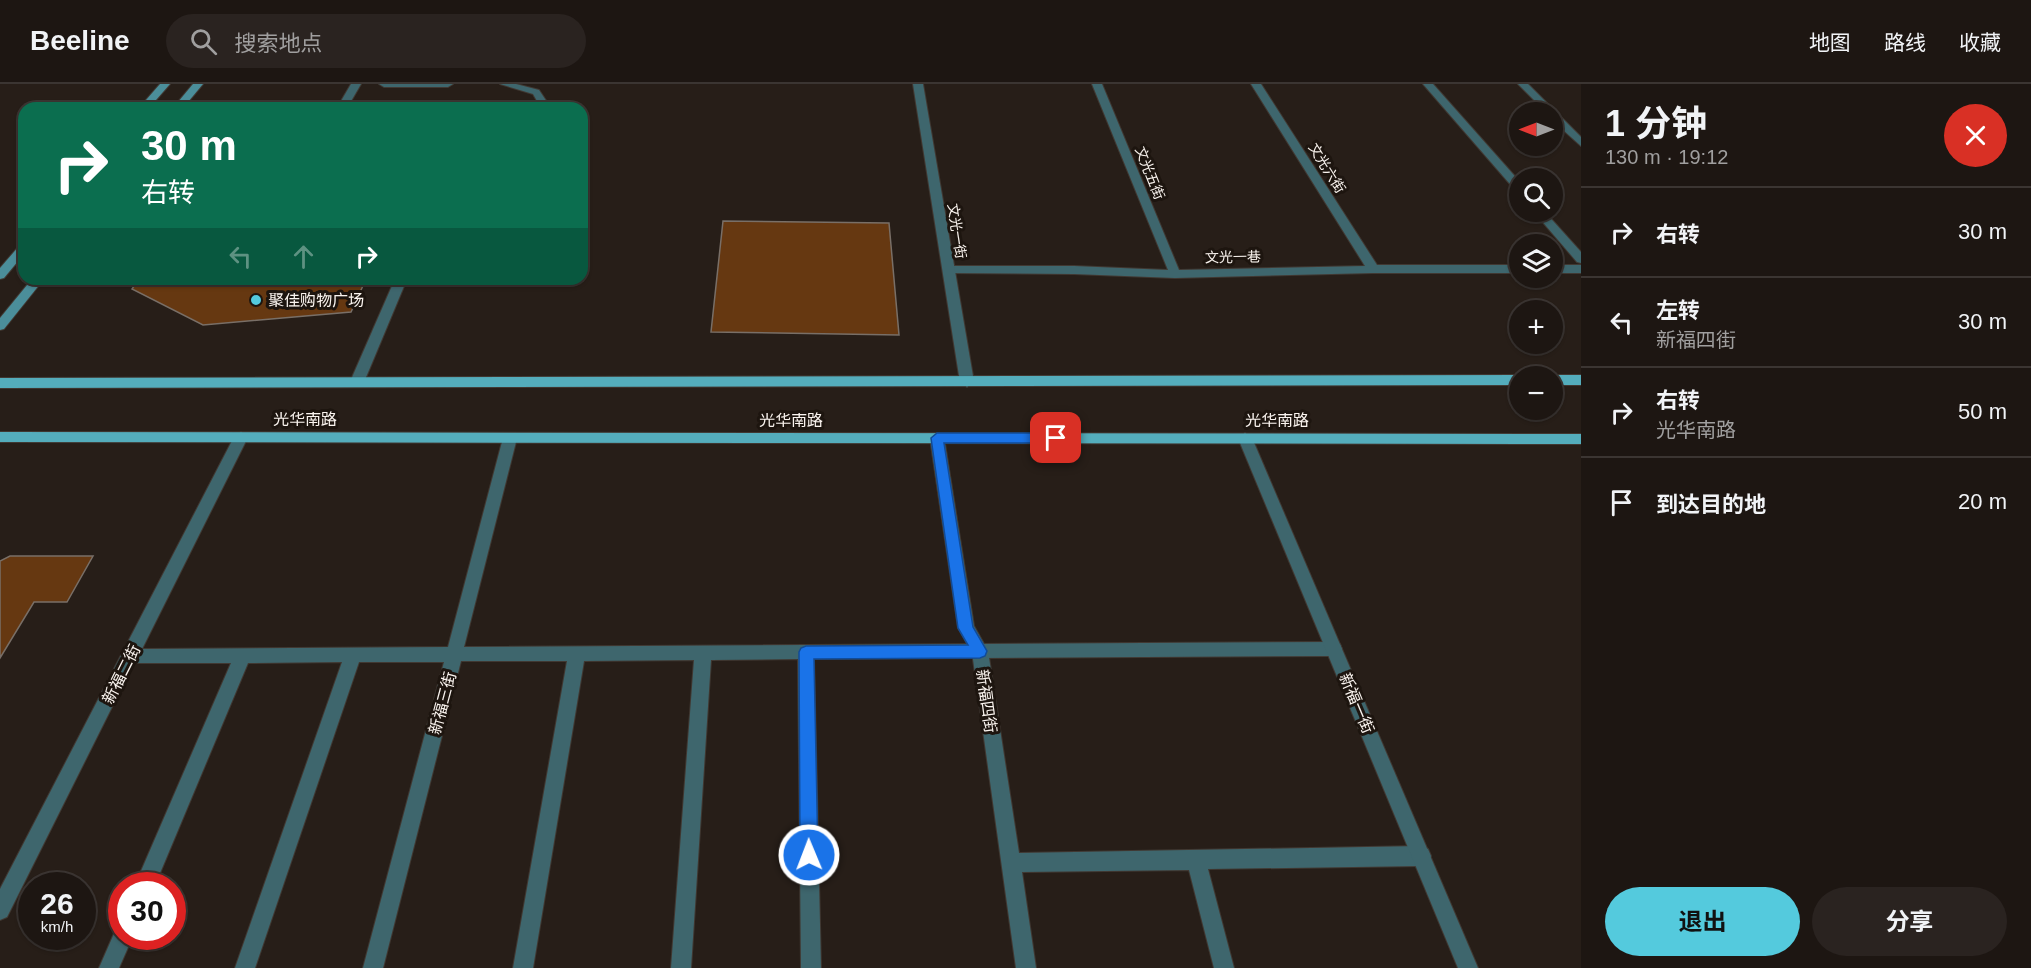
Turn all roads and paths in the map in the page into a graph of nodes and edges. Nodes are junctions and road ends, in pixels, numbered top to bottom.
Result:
1 (165, 84) edge
2 (198, 84) edge
3 (356, 84) edge
4 (384, 84) edge
5 (448, 84) edge
6 (505, 84) edge
7 (918, 84) edge
8 (1097, 84) edge
9 (1256, 84) edge
10 (1428, 84) edge
11 (1523, 84) edge
12 (149, 102) edge
13 (183, 102) edge
14 (346, 102) edge
15 (542, 102) edge
16 (1541, 102) edge
17 (1563, 124) edge
18 (1581, 143) edge
19 (1509, 176) edge
20 (1548, 222) edge
21 (18, 254) edge
22 (1581, 259) edge
23 (1373, 269) junction
24 (1509, 269) edge
25 (1563, 269) edge
26 (1581, 269) edge
27 (948, 270) junction
28 (1175, 274) junction
29 (0, 275) edge
30 (33, 285) edge
31 (398, 285) edge
32 (0, 326) edge
33 (1509, 380) edge
34 (1563, 380) edge
35 (1581, 380) edge
36 (357, 382) junction
37 (967, 382) junction
38 (0, 383) edge
39 (0, 437) edge
40 (241, 437) junction
41 (510, 438) junction
42 (937, 438) junction
43 (1245, 438) junction
44 (1581, 439) edge
45 (1334, 649) junction
46 (980, 651) junction
47 (577, 652) junction
48 (806, 652) junction
49 (703, 654) junction
50 (455, 655) junction
51 (130, 656) junction
52 (242, 656) junction
53 (353, 656) junction
54 (1421, 856) junction
55 (1196, 860) junction
56 (1011, 863) junction
57 (150, 872) edge
58 (0, 910) edge
59 (117, 950) edge
60 (109, 968) edge
61 (245, 968) edge
62 (373, 968) edge
63 (524, 968) edge
64 (681, 968) edge
65 (811, 968) edge
66 (1026, 968) edge
67 (1224, 968) edge
68 (1468, 968) edge

1 - 12 main road
2 - 13 main road
3 - 14 street
4 - 5 street
6 - 15 street
7 - 27 street, 文光一街
8 - 28 street, 文光五街
9 - 23 street, 文光六街
10 - 19 street
11 - 16 street
17 - 18 street
20 - 22 street
21 - 29 main road
23 - 24 street, 文光一巷
23 - 28 street, 文光一巷
25 - 26 street
27 - 28 street, 文光一巷
27 - 37 street, 文光一街
30 - 32 main road
31 - 36 street
33 - 37 main road
34 - 35 main road
36 - 37 main road
36 - 38 main road
39 - 40 main road, 光华南路
40 - 41 main road, 光华南路
40 - 51 street, 新福二街
41 - 42 main road, 光华南路
41 - 50 street, 新福三街
42 - 43 main road, 光华南路
42 - 46 street, 新福四街
43 - 44 main road, 光华南路
43 - 45 street, 新福一街
45 - 46 street
45 - 54 street, 新福一街
46 - 48 street
46 - 56 street, 新福四街
47 - 49 street
47 - 50 street
47 - 63 street
48 - 49 street
48 - 65 street
49 - 64 street
50 - 53 street
50 - 62 street, 新福三街
51 - 52 street
51 - 58 street, 新福二街
52 - 53 street
52 - 57 street
53 - 61 street
54 - 55 street
54 - 68 street, 新福一街
55 - 56 street
55 - 67 street
56 - 66 street, 新福四街
59 - 60 street

